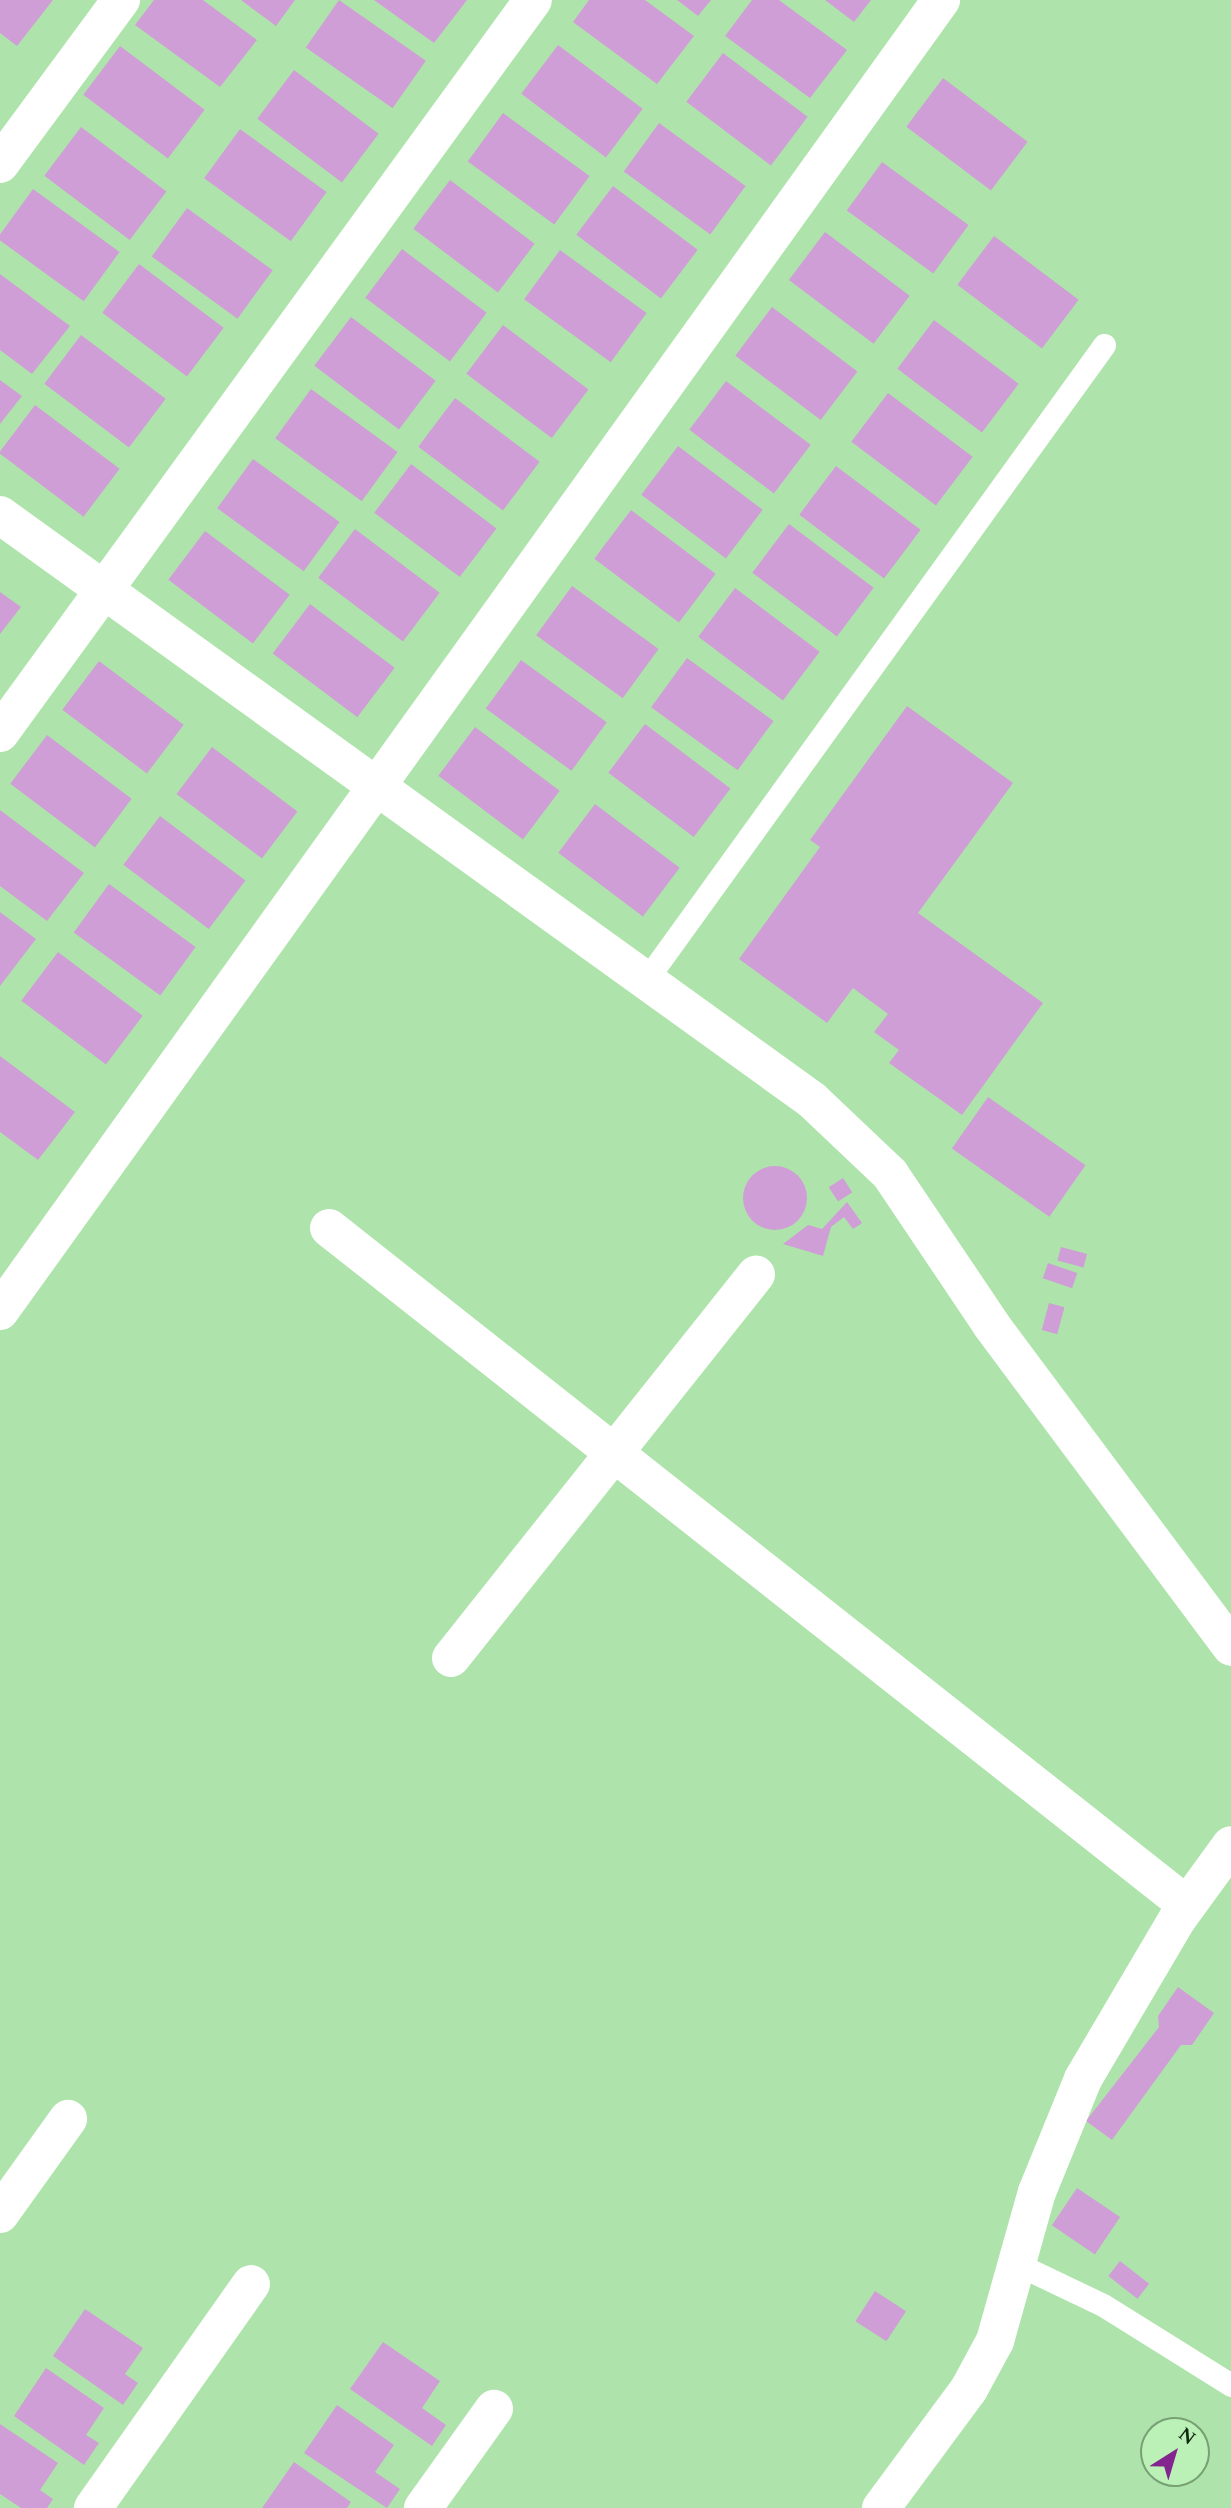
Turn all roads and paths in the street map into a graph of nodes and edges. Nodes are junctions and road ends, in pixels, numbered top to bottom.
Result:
1 (121, 0) edge
2 (533, 0) edge
3 (941, 0) edge
4 (0, 164) edge
5 (1104, 345) dead end
6 (0, 515) edge
7 (104, 590) junction
8 (0, 733) edge
9 (377, 787) junction
10 (646, 980) junction
11 (329, 1228) dead end
12 (756, 1275) dead end
13 (0, 1311) edge
14 (611, 1451) junction
15 (1231, 1647) edge
16 (451, 1658) dead end
17 (1231, 1845) edge
18 (1187, 1905) junction
19 (68, 2119) dead end
20 (0, 2214) edge
21 (1017, 2264) junction
22 (251, 2284) dead end
23 (1231, 2385) edge
24 (494, 2409) dead end
25 (93, 2508) edge
26 (424, 2508) edge
27 (881, 2508) edge

1 - 4 street
2 - 7 street
3 - 9 street
5 - 10 lane
6 - 7 street
7 - 8 street
7 - 9 street
9 - 10 street
9 - 13 street
10 - 15 street
11 - 14 street
12 - 14 street
14 - 16 street
14 - 18 street
17 - 18 street
18 - 21 street
19 - 20 street
21 - 23 lane
21 - 27 street
22 - 25 street
24 - 26 street

